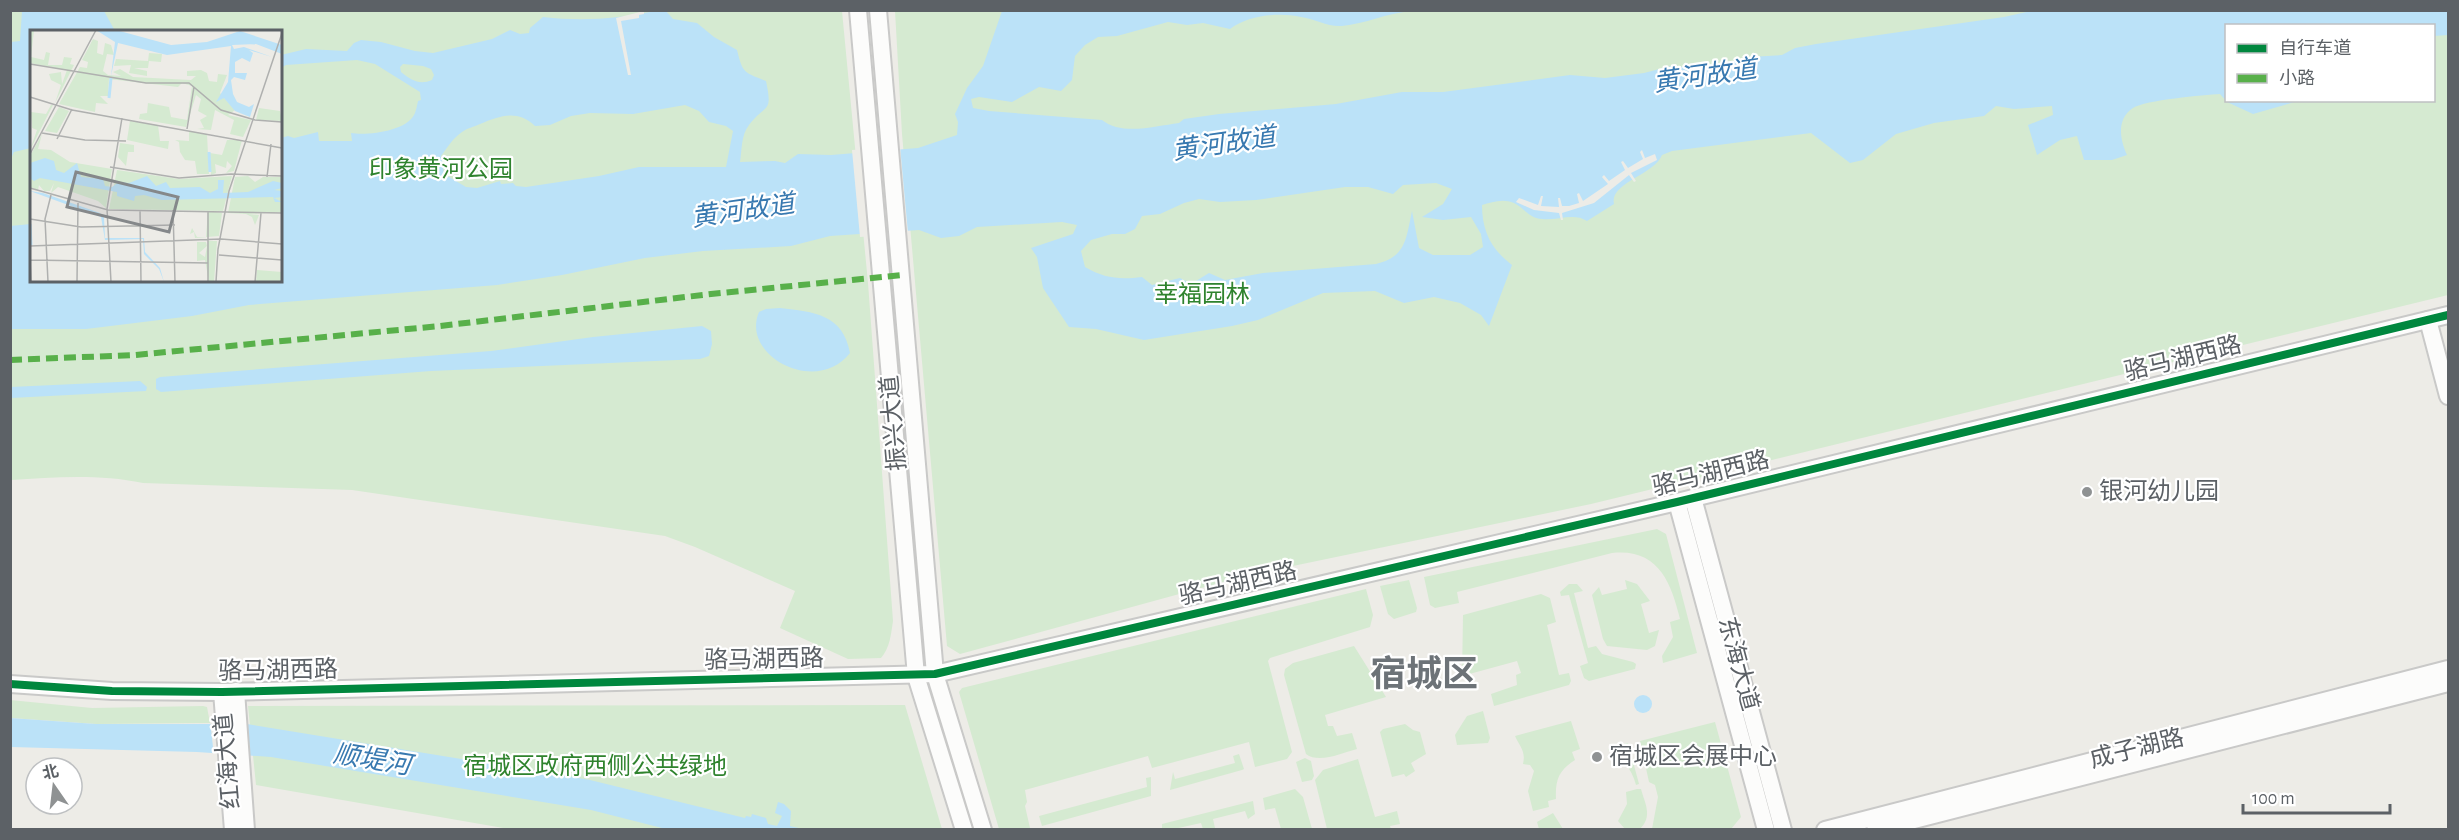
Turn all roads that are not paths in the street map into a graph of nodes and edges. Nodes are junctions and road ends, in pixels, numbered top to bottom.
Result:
1 (858, 10) edge
2 (878, 10) edge
3 (2448, 315) edge
4 (2428, 320) junction
5 (2448, 396) edge
6 (1685, 500) junction
7 (2448, 669) edge
8 (935, 674) junction
9 (916, 676) junction
10 (2448, 683) edge
11 (10, 684) edge
12 (229, 692) junction
13 (236, 784) junction
14 (234, 830) edge
15 (246, 830) edge
16 (964, 830) edge
17 (983, 830) edge
18 (1766, 830) edge
19 (1783, 830) edge
20 (1826, 830) edge
21 (1875, 830) edge

1 - 9 street, 振兴大道
2 - 8 street, 振兴大道
3 - 4 street, 骆马湖西路
4 - 5 street
4 - 6 street, 骆马湖西路
6 - 8 street, 骆马湖西路
6 - 18 street, 东海大道
6 - 19 street, 东海大道
7 - 20 street, 成子湖路
8 - 9 street, 骆马湖西路
8 - 17 street, 振兴大道
9 - 12 street, 骆马湖西路
9 - 16 street, 振兴大道
10 - 21 street, 成子湖路
11 - 12 street, 骆马湖西路
12 - 13 street
13 - 14 street, 红海大道
13 - 15 street, 红海大道

